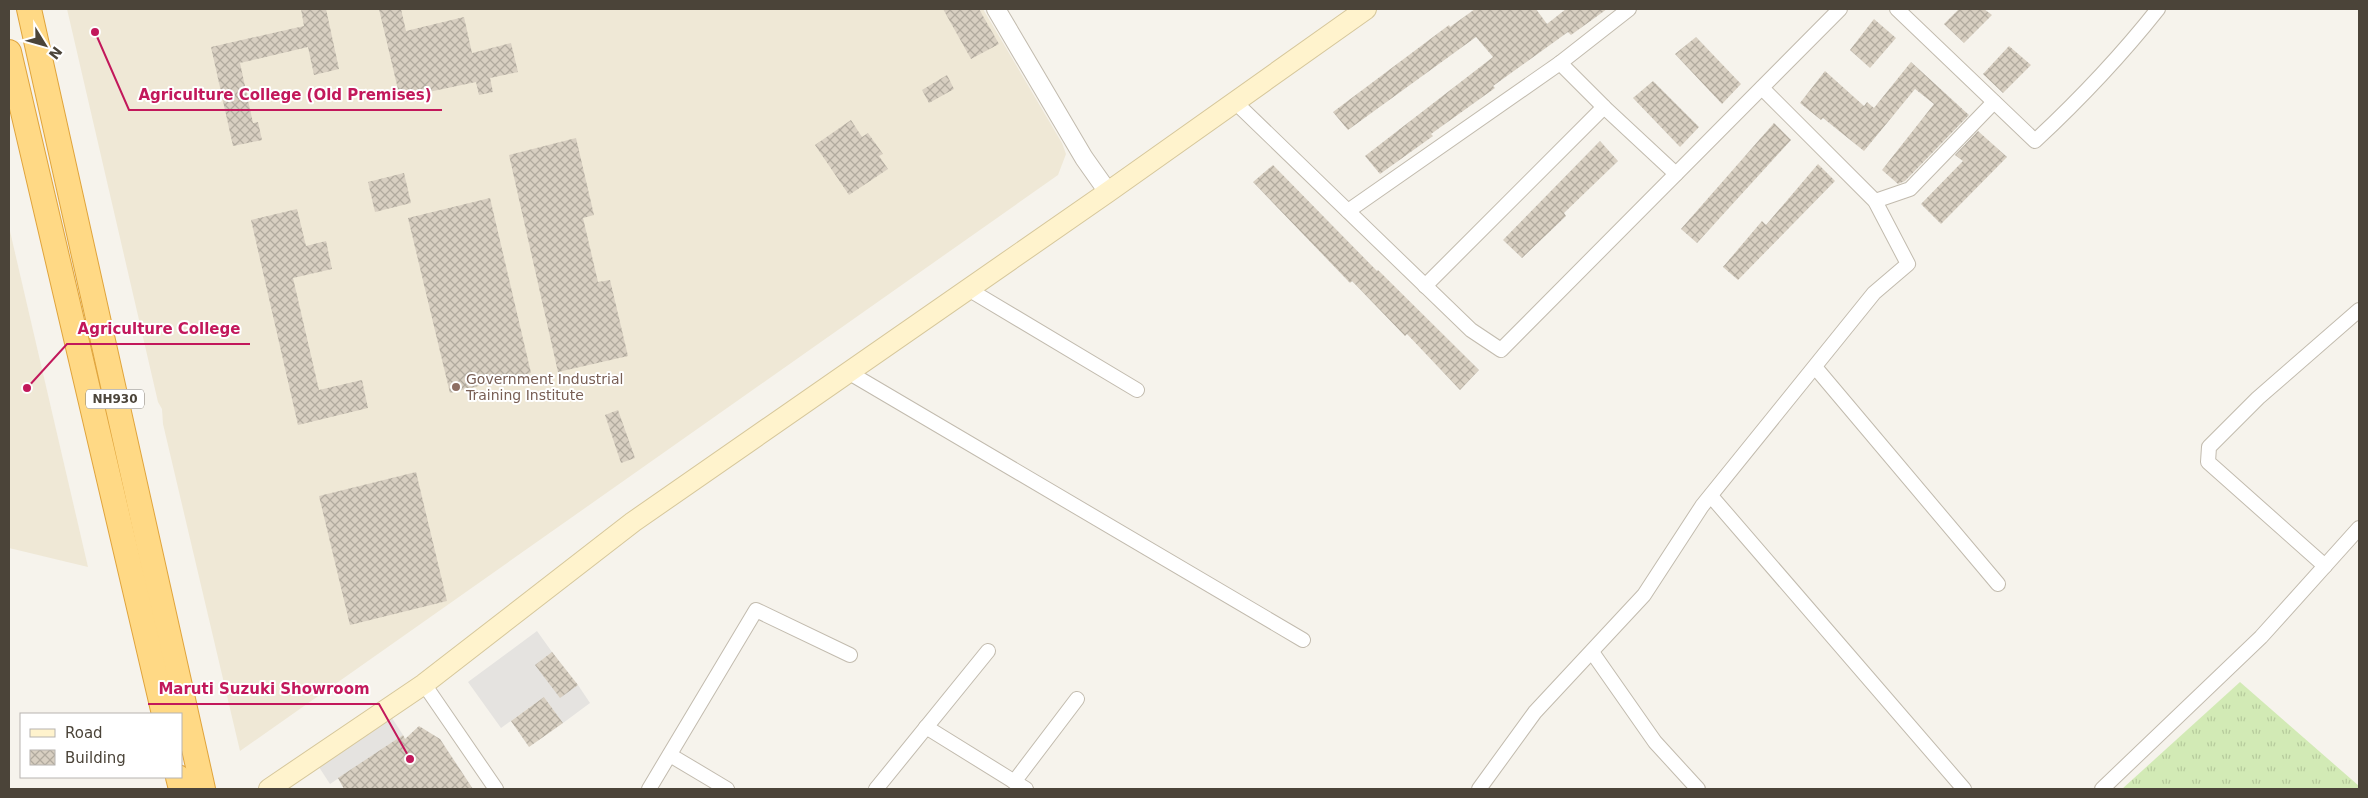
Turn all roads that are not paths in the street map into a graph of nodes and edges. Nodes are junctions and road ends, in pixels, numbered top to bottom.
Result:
1 (29, 9) edge
2 (996, 9) edge
3 (1366, 9) edge
4 (1629, 9) edge
5 (1840, 9) edge
6 (1897, 9) edge
7 (2158, 9) edge
8 (9, 52) edge
9 (1560, 63) junction
10 (1762, 88) junction
11 (1235, 102) junction
12 (1994, 102) junction
13 (1604, 107) junction
14 (1676, 174) junction
15 (1108, 192) junction
16 (1875, 201) junction
17 (1348, 211) junction
18 (1425, 286) junction
19 (968, 289) junction
20 (2359, 310) edge
21 (1815, 367) junction
22 (848, 372) junction
23 (1137, 390) dead end
24 (1711, 496) junction
25 (2359, 528) edge
26 (2325, 566) junction
27 (1998, 584) dead end
28 (1303, 640) dead end
29 (988, 651) dead end
30 (1592, 652) junction
31 (850, 655) dead end
32 (424, 684) junction
33 (1076, 699) dead end
34 (164, 713) edge
35 (926, 727) junction
36 (670, 754) junction
37 (1014, 782) junction
38 (203, 789) edge
39 (269, 789) edge
40 (496, 789) edge
41 (649, 789) edge
42 (727, 789) edge
43 (876, 789) edge
44 (1026, 789) edge
45 (1479, 789) edge
46 (1698, 789) edge
47 (1964, 789) edge
48 (2102, 789) edge

1 - 38 highway, NH930
2 - 15 street
3 - 11 main road
4 - 9 street
5 - 10 street
6 - 12 street
7 - 12 street
8 - 34 highway, NH930
9 - 13 street
9 - 17 street
10 - 14 street
10 - 16 street
11 - 15 main road
11 - 17 street
12 - 16 street
13 - 14 street
13 - 18 street
14 - 18 street
15 - 19 main road
16 - 21 street
17 - 18 street
19 - 22 main road
19 - 23 street
20 - 26 street
21 - 24 street
21 - 27 street
22 - 28 street
22 - 32 main road
24 - 30 street
24 - 47 street
25 - 26 street
26 - 48 street
29 - 35 street
30 - 45 street
30 - 46 street
31 - 36 street
32 - 39 main road
32 - 40 street
33 - 37 street
35 - 37 street
35 - 43 street
36 - 41 street
36 - 42 street
37 - 44 street

